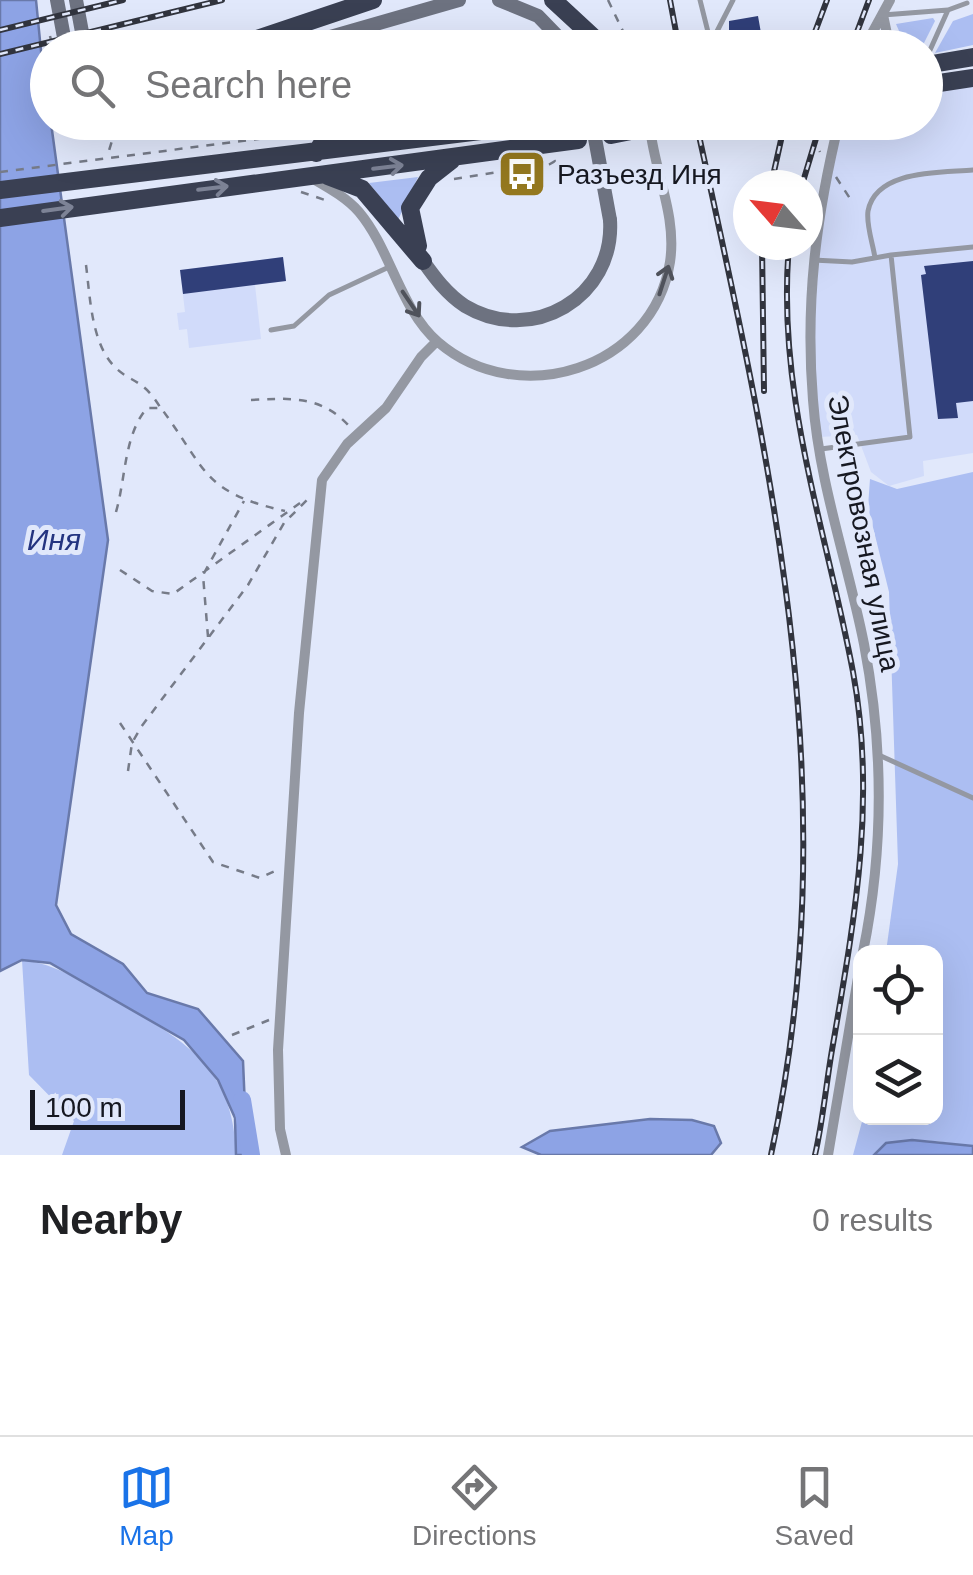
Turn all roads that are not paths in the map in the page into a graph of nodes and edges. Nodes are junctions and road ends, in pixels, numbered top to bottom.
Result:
1 (56, 0) edge
2 (76, 0) edge
3 (373, 0) edge
4 (459, 0) edge
5 (498, 0) edge
6 (553, 0) edge
7 (700, 0) edge
8 (733, 0) edge
9 (890, 0) edge
10 (967, 3) dead end
11 (948, 10) junction
12 (882, 16) junction
13 (62, 30) edge
14 (82, 30) edge
15 (284, 30) edge
16 (355, 30) edge
17 (552, 30) edge
18 (586, 30) edge
19 (707, 30) edge
20 (718, 30) edge
21 (874, 30) edge
22 (886, 30) edge
23 (940, 30) edge
24 (973, 56) edge
25 (943, 60) edge
26 (973, 78) edge
27 (943, 82) edge
28 (322, 140) edge
29 (416, 140) edge
30 (595, 140) edge
31 (653, 140) edge
32 (835, 140) edge
33 (573, 147) road end
34 (316, 153) junction
35 (454, 159) junction
36 (973, 170) edge
37 (316, 175) junction
38 (0, 190) edge
39 (823, 201) edge
40 (0, 218) edge
41 (973, 247) edge
42 (891, 255) junction
43 (875, 258) junction
44 (423, 260) junction
45 (811, 260) edge
46 (823, 260) edge
47 (389, 267) junction
48 (271, 330) dead end
49 (437, 341) junction
50 (821, 450) junction
51 (881, 756) junction
52 (973, 798) edge
53 (864, 945) edge
54 (853, 1007) edge
55 (286, 1155) edge
56 (828, 1155) edge

1 - 13 main road
2 - 14 main road
3 - 15 highway
4 - 16 main road
5 - 17 main road
6 - 18 highway
7 - 19 lane
8 - 20 lane
9 - 12 street
10 - 11 lane
11 - 12 lane
11 - 23 lane
12 - 21 street
12 - 22 street
24 - 25 highway
26 - 27 highway
28 - 34 highway
29 - 34 highway
30 - 44 main road, bridge
49 -> 31 street
32 - 39 street, Электровозная улица
33 - 35 highway
34 - 38 highway
37 -> 35 highway
35 - 44 highway
36 - 43 lane
40 -> 37 highway
37 - 44 highway
37 - 47 street
41 - 42 lane
42 - 43 lane
42 - 50 lane
43 - 46 lane
45 - 50 street, Электровозная улица
47 - 48 lane
47 -> 49 street
49 - 55 street
50 - 51 street, Электровозная улица
51 - 52 lane
51 - 53 street, Электровозная улица
54 - 56 street

